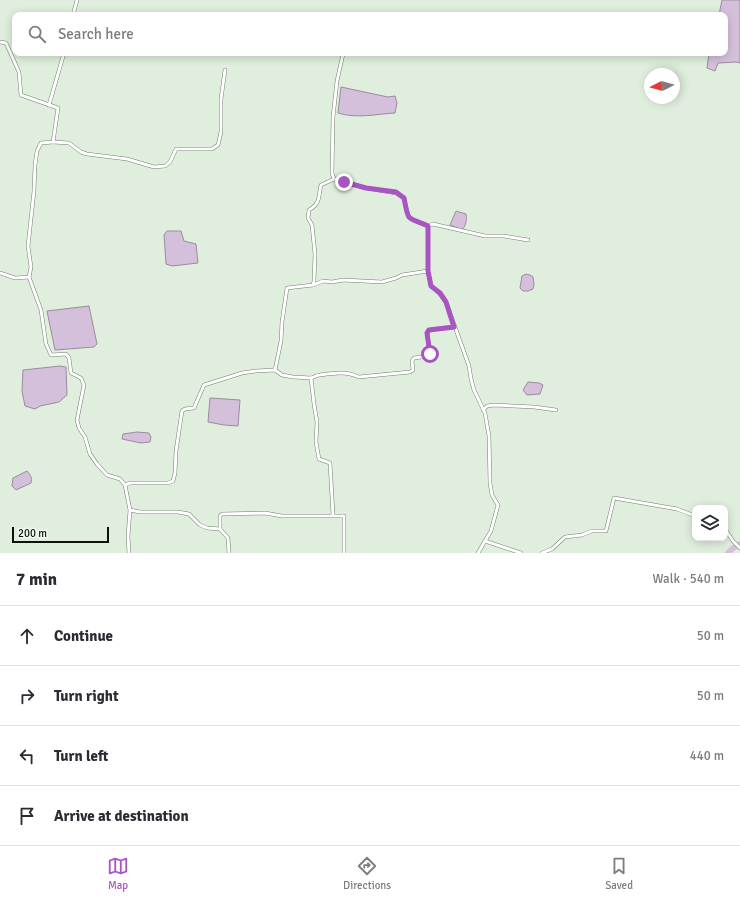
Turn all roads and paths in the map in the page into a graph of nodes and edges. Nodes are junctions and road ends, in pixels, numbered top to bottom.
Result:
1 (77, 0) edge
2 (74, 12) edge
3 (0, 42) edge
4 (12, 55) edge
5 (12, 56) edge
6 (63, 56) edge
7 (343, 56) edge
8 (225, 70) dead end
9 (49, 105) junction
10 (54, 142) junction
11 (334, 179) junction
12 (428, 226) junction
13 (528, 240) dead end
14 (428, 271) junction
15 (0, 273) edge
16 (29, 277) junction
17 (313, 285) junction
18 (454, 327) junction
19 (275, 370) junction
20 (311, 378) junction
21 (483, 410) junction
22 (556, 410) dead end
23 (125, 484) junction
24 (130, 510) junction
25 (333, 515) junction
26 (692, 515) edge
27 (220, 529) junction
28 (728, 534) edge
29 (486, 541) junction
30 (740, 548) edge
31 (129, 553) edge
32 (229, 553) edge
33 (344, 553) edge
34 (478, 553) edge
35 (521, 553) edge
36 (542, 553) edge

1 - 2 street
3 - 4 street
5 - 9 street
6 - 9 street
7 - 11 street
8 - 10 street
9 - 10 street
10 - 16 street
11 - 12 street
11 - 17 street
12 - 13 street
12 - 14 street
14 - 17 street
14 - 18 street
15 - 16 street
16 - 23 street
17 - 19 street
18 - 20 street
18 - 21 street
19 - 20 street
19 - 23 street
20 - 25 street
21 - 22 street
21 - 29 street
23 - 24 street
24 - 27 street
24 - 31 street
25 - 27 street
25 - 33 street
26 - 36 street
27 - 32 street
28 - 30 street
29 - 34 street
29 - 35 street

